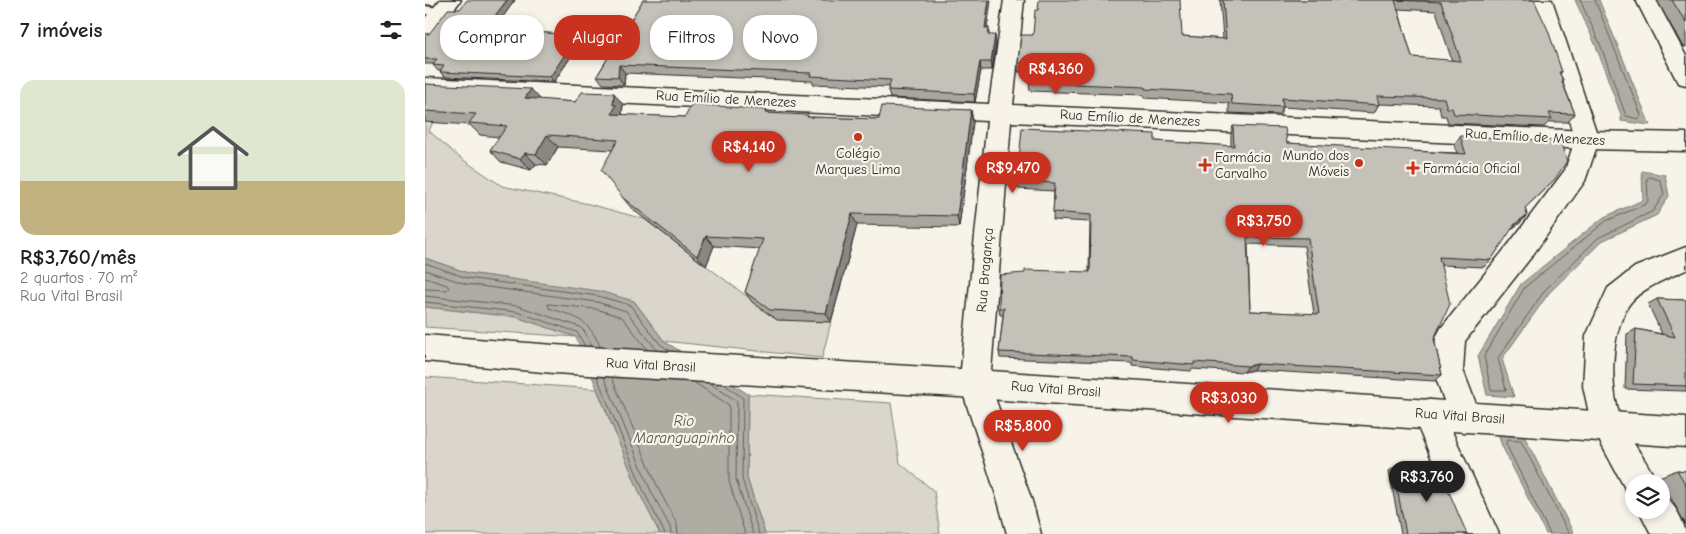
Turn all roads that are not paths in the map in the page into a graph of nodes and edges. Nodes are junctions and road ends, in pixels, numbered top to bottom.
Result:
1 (1014, 0) edge
2 (1542, 0) edge
3 (1646, 0) edge
4 (439, 7) edge
5 (425, 32) edge
6 (1686, 77) edge
7 (425, 86) edge
8 (1000, 111) junction
9 (1587, 140) junction
10 (1686, 142) edge
11 (1686, 258) edge
12 (425, 348) edge
13 (975, 384) junction
14 (1429, 414) junction
15 (1465, 417) junction
16 (1608, 427) junction
17 (1686, 432) edge
18 (1635, 474) edge
19 (1661, 519) edge
20 (1024, 534) edge
21 (1482, 534) edge
22 (1670, 534) edge

1 - 8 street, Rua Bragança
2 - 9 street
3 - 6 street
4 - 5 street
7 - 8 street, Rua Emílio de Menezes
8 - 9 street, Rua Emílio de Menezes
8 - 13 street, Rua Bragança
9 - 10 street, Rua Emílio de Menezes
9 - 15 street
11 - 16 street
12 - 13 street, Rua Vital Brasil
13 - 14 street, Rua Vital Brasil
13 - 20 street, Rua Bragança
14 - 15 street, Rua Vital Brasil
14 - 21 street
15 - 16 street, Rua Vital Brasil
16 - 17 street, Rua Vital Brasil
16 - 18 street
19 - 22 street

